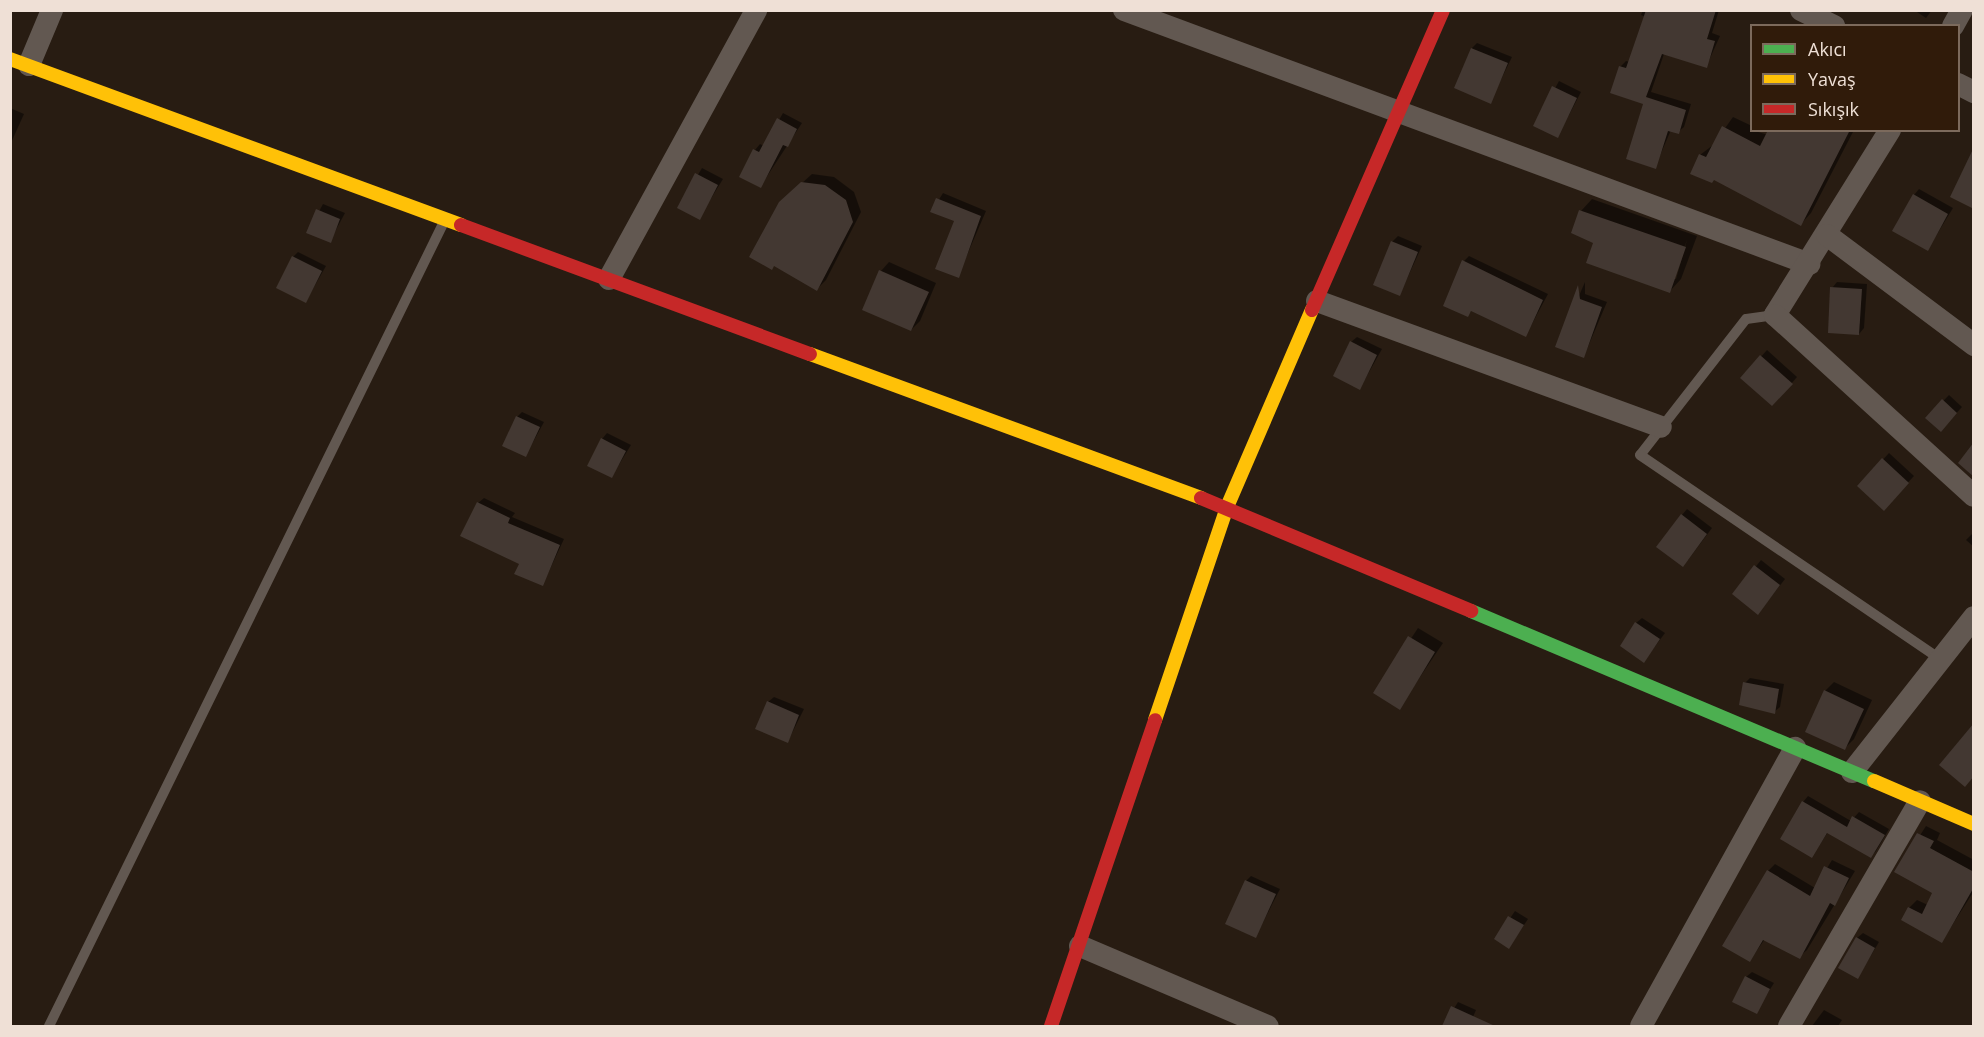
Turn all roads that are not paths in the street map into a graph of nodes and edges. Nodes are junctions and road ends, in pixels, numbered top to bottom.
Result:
1 (52, 10) edge
2 (756, 10) edge
3 (1124, 10) edge
4 (1443, 10) edge
5 (1801, 10) edge
6 (1962, 10) edge
7 (1830, 24) edge
8 (1954, 24) edge
9 (20, 62) edge
10 (1960, 85) edge
11 (1974, 92) edge
12 (1400, 110) junction
13 (1889, 132) edge
14 (445, 219) junction
15 (1827, 235) junction
16 (1809, 264) junction
17 (609, 279) junction
18 (1317, 301) junction
19 (1775, 315) junction
20 (1974, 345) edge
21 (1661, 427) junction
22 (1974, 496) edge
23 (1227, 507) junction
24 (1974, 617) edge
25 (1941, 659) junction
26 (1795, 748) junction
27 (1852, 772) junction
28 (1920, 801) junction
29 (1974, 824) edge
30 (1080, 946) junction
31 (49, 1026) edge
32 (1051, 1026) edge
33 (1268, 1026) edge
34 (1641, 1026) edge
35 (1789, 1026) edge

1 - 9 street
2 - 17 street
3 - 12 street
4 - 12 street
5 - 7 street
6 - 8 street
9 - 14 street
10 - 11 street
12 - 16 street
12 - 18 street
13 - 15 street
14 - 17 street
14 - 31 lane
15 - 16 street
15 - 20 street
16 - 19 street
17 - 23 street
18 - 21 street
18 - 23 street
19 - 21 lane
19 - 22 street
21 - 25 lane
23 - 26 street
23 - 30 street
24 - 25 street
25 - 27 street
26 - 27 street
26 - 34 street
27 - 28 street
28 - 29 street
28 - 35 street
30 - 32 street
30 - 33 street

